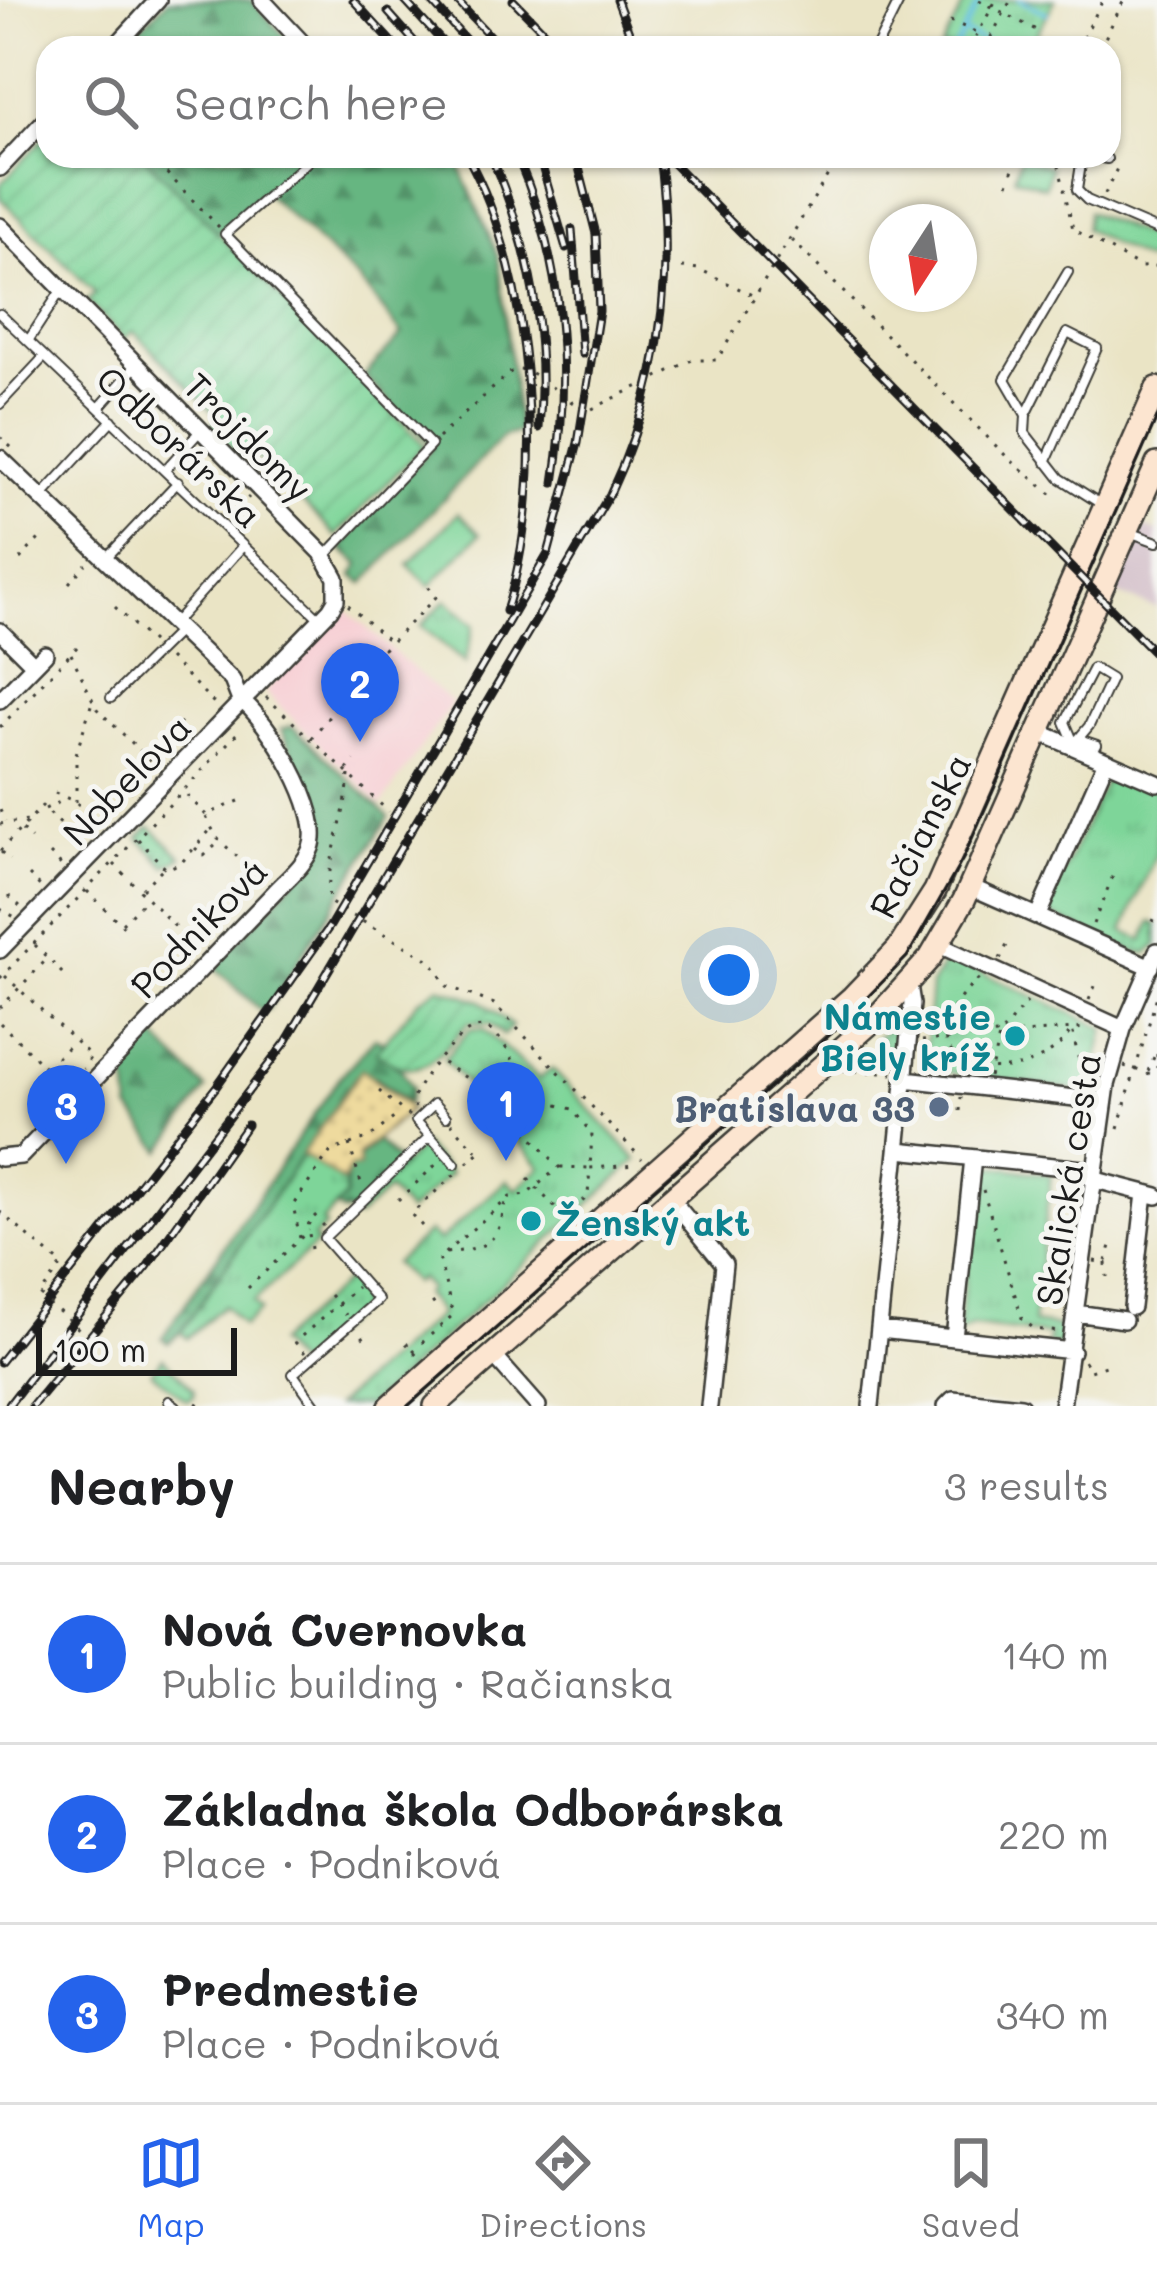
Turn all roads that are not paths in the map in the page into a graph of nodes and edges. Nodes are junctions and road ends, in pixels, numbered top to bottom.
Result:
1 (158, 0) edge
2 (262, 0) edge
3 (900, 0) edge
4 (125, 36) edge
5 (296, 36) edge
6 (882, 36) edge
7 (36, 130) edge
8 (0, 168) edge
9 (300, 168) edge
10 (1080, 168) edge
11 (1157, 230) edge
12 (2, 233) edge
13 (1068, 272) dead end
14 (62, 289) junction
15 (0, 314) edge
16 (28, 341) junction
17 (44, 356) junction
18 (137, 365) junction
19 (1157, 388) edge
20 (0, 404) edge
21 (99, 408) junction
22 (1026, 415) junction
23 (112, 420) junction
24 (201, 430) junction
25 (0, 458) edge
26 (1046, 464) junction
27 (1157, 464) edge
28 (165, 470) junction
29 (178, 482) junction
30 (41, 497) junction
31 (1105, 506) junction
32 (1127, 531) junction
33 (1157, 542) edge
34 (242, 548) junction
35 (325, 556) junction
36 (105, 559) junction
37 (320, 619) junction
38 (176, 627) junction
39 (0, 631) edge
40 (111, 698) dead end
41 (239, 698) junction
42 (0, 700) edge
43 (1026, 726) junction
44 (1075, 742) junction
45 (1101, 752) junction
46 (1157, 783) edge
47 (970, 887) junction
48 (1038, 915) junction
49 (0, 920) edge
50 (15, 934) junction
51 (939, 945) junction
52 (0, 950) edge
53 (1154, 959) edge
54 (897, 974) junction
55 (1149, 992) edge
56 (1119, 1028) junction
57 (901, 1077) junction
58 (1102, 1110) junction
59 (446, 1117) road end
60 (430, 1136) junction
61 (898, 1150) junction
62 (0, 1158) edge
63 (972, 1162) junction
64 (455, 1165) dead end
65 (1092, 1174) junction
66 (1151, 1195) edge
67 (671, 1199) junction
68 (1076, 1313) junction
69 (880, 1330) junction
70 (954, 1338) junction
71 (1072, 1348) junction
72 (493, 1355) junction
73 (316, 1406) edge
74 (390, 1406) edge
75 (435, 1406) edge
76 (538, 1406) edge
77 (709, 1406) edge
78 (872, 1406) edge
79 (946, 1406) edge
80 (1021, 1406) edge
81 (1062, 1406) edge

1 - 4 street
2 - 5 street
3 - 6 lane
7 - 8 street
9 - 35 lane
10 - 11 lane
12 - 14 street, Trojdomy
13 - 22 lane
14 - 16 lane
14 - 18 street, Trojdomy
15 - 16 lane, Odborárska
16 - 17 lane, Odborárska
17 - 20 lane
17 - 21 lane, Odborárska
18 - 21 lane
18 - 24 street, Trojdomy
19 - 31 main road, Račianska
21 - 23 lane, Odborárska
22 - 26 lane
22 - 26 lane
23 - 28 lane, Odborárska
23 - 30 lane
24 - 28 lane
24 - 35 street, Trojdomy
25 - 30 street
26 - 31 lane
27 - 32 main road, Račianska
28 - 29 lane, Odborárska
29 - 34 lane, Odborárska
29 - 36 lane
30 - 36 street
31 - 43 main road, Račianska
32 - 33 lane
32 - 43 main road, Račianska
34 - 37 lane, Odborárska
34 - 38 lane
35 - 37 street
36 - 38 street
37 - 41 street
38 - 40 lane
38 - 41 street
39 - 42 street
41 - 50 street, Nobelova
41 - 62 street, Podniková
43 - 44 street
43 - 47 main road, Račianska
43 - 54 main road, Račianska
44 - 44 lane
44 - 45 street
45 - 46 street
45 - 48 street
47 - 48 street
47 - 51 main road, Račianska
48 - 53 street
49 - 50 street
50 - 52 street, Nobelova
51 - 54 main road, Račianska
51 - 56 street
53 - 55 street, Skalická cesta
54 - 57 street
54 - 67 main road, Račianska
54 - 74 main road, Račianska
55 - 56 street, Skalická cesta
56 - 58 street, Skalická cesta
57 - 58 street
57 - 61 street
58 - 65 street, Skalická cesta
59 - 60 lane
60 - 64 lane
60 - 73 lane
61 - 63 street
61 - 69 street
63 - 65 street
63 - 70 street
65 - 66 street
65 - 68 street, Skalická cesta
66 - 68 street
67 - 72 main road, Račianska
67 - 77 street
68 - 71 street, Skalická cesta
69 - 70 street
69 - 78 street
70 - 71 street
71 - 81 street, Skalická cesta
72 - 75 main road, Račianska
72 - 76 street
79 - 80 street

